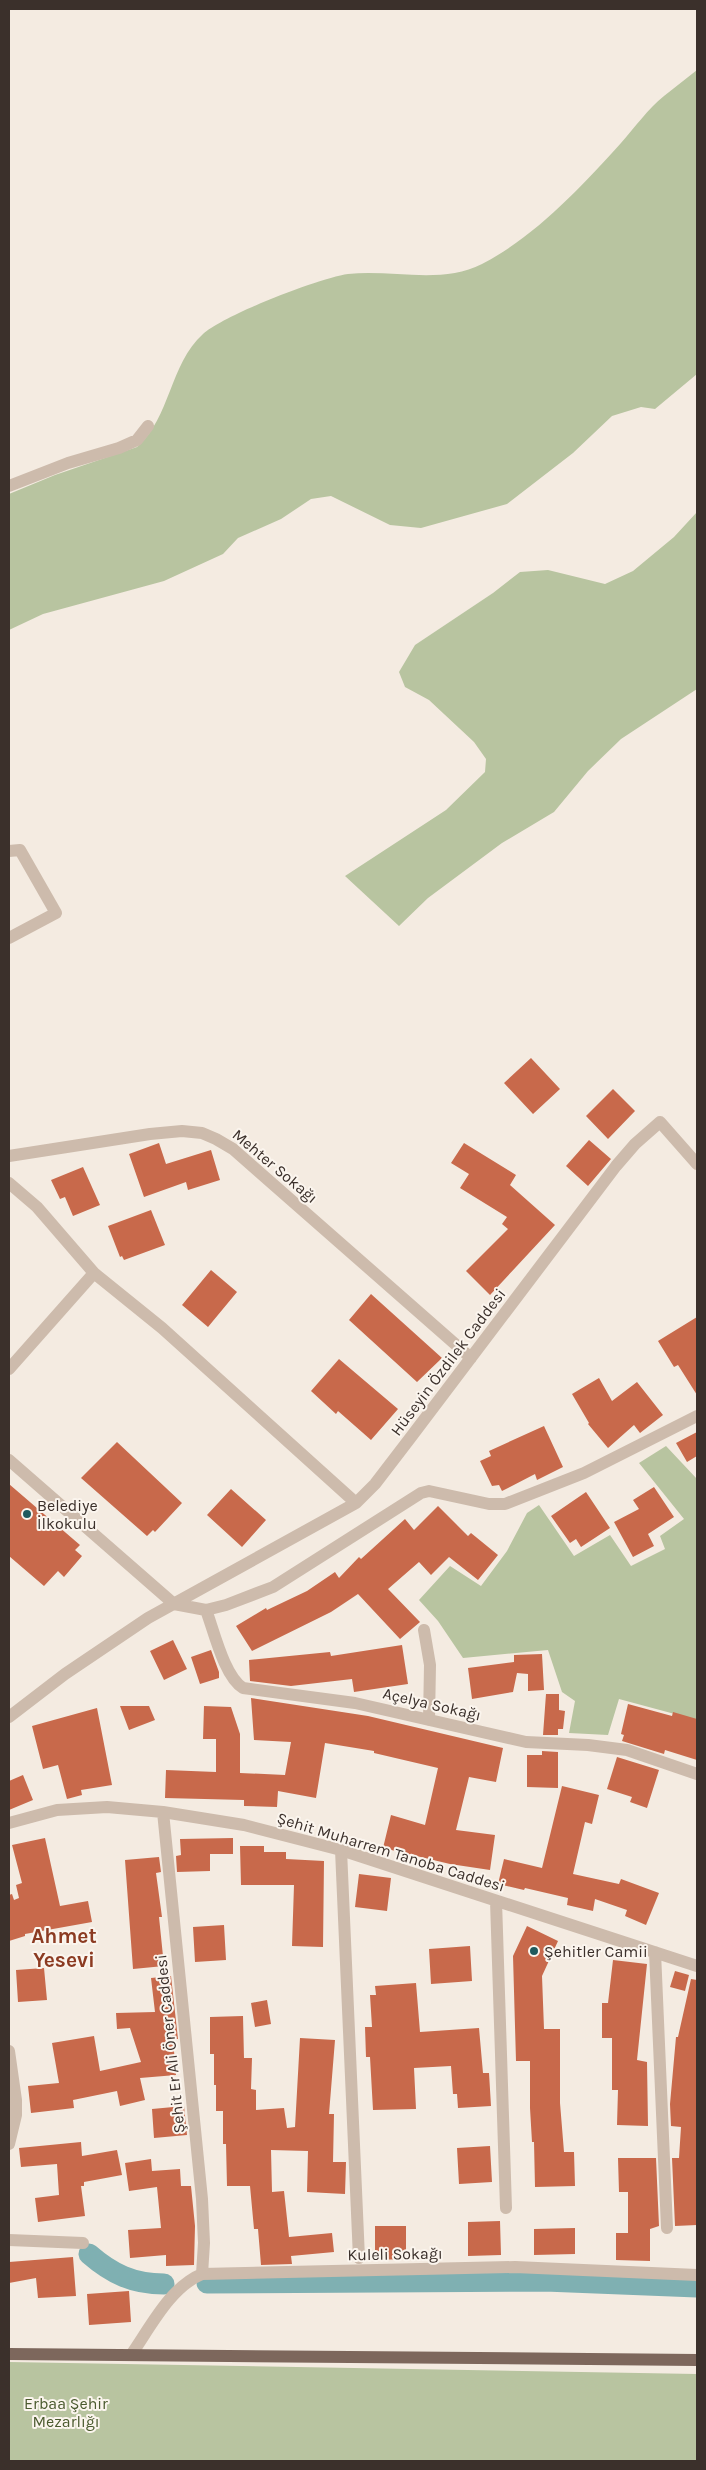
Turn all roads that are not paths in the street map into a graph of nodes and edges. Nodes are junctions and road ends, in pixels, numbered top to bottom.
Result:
1 (148, 426) dead end
2 (9, 486) edge
3 (9, 851) edge
4 (9, 938) edge
5 (9, 1156) edge
6 (697, 1164) edge
7 (9, 1183) edge
8 (94, 1273) junction
9 (471, 1358) junction
10 (9, 1369) edge
11 (697, 1416) edge
12 (9, 1460) edge
13 (356, 1503) junction
14 (174, 1604) junction
15 (206, 1610) junction
16 (424, 1630) dead end
17 (9, 1717) edge
18 (429, 1720) junction
19 (697, 1774) edge
20 (162, 1812) junction
21 (9, 1824) edge
22 (341, 1850) junction
23 (496, 1901) junction
24 (656, 1952) junction
25 (697, 1966) edge
26 (9, 2051) edge
27 (9, 2144) edge
28 (506, 2208) dead end
29 (667, 2228) dead end
30 (9, 2240) edge
31 (83, 2243) dead end
32 (359, 2258) dead end
33 (202, 2274) junction
34 (697, 2275) edge
35 (9, 2354) edge
36 (132, 2356) junction
37 (697, 2360) edge

1 - 2 street
3 - 4 street
5 - 9 street, Mehter Sokağı
6 - 9 street, Hüseyin Özdilek Caddesi
7 - 8 street
8 - 10 street
8 - 13 street
9 - 13 street, Hüseyin Özdilek Caddesi
11 - 15 street
12 - 14 street
13 - 14 street, Hüseyin Özdilek Caddesi
14 - 15 street
14 - 17 street, Hüseyin Özdilek Caddesi
15 - 18 street, Açelya Sokağı
16 - 18 street
18 - 19 street, Açelya Sokağı
20 - 21 street, Şehit Muharrem Tanoba Caddesi
20 - 22 street, Şehit Muharrem Tanoba Caddesi
20 - 33 street, Şehit Er Ali Öner Caddesi
22 - 23 street, Şehit Muharrem Tanoba Caddesi
22 - 32 street
23 - 24 street, Şehit Muharrem Tanoba Caddesi
23 - 28 street
24 - 25 street, Şehit Muharrem Tanoba Caddesi
24 - 29 street
26 - 27 street
30 - 31 street
33 - 34 street, Kuleli Sokağı
33 - 36 street
35 - 36 main road
36 - 37 main road

